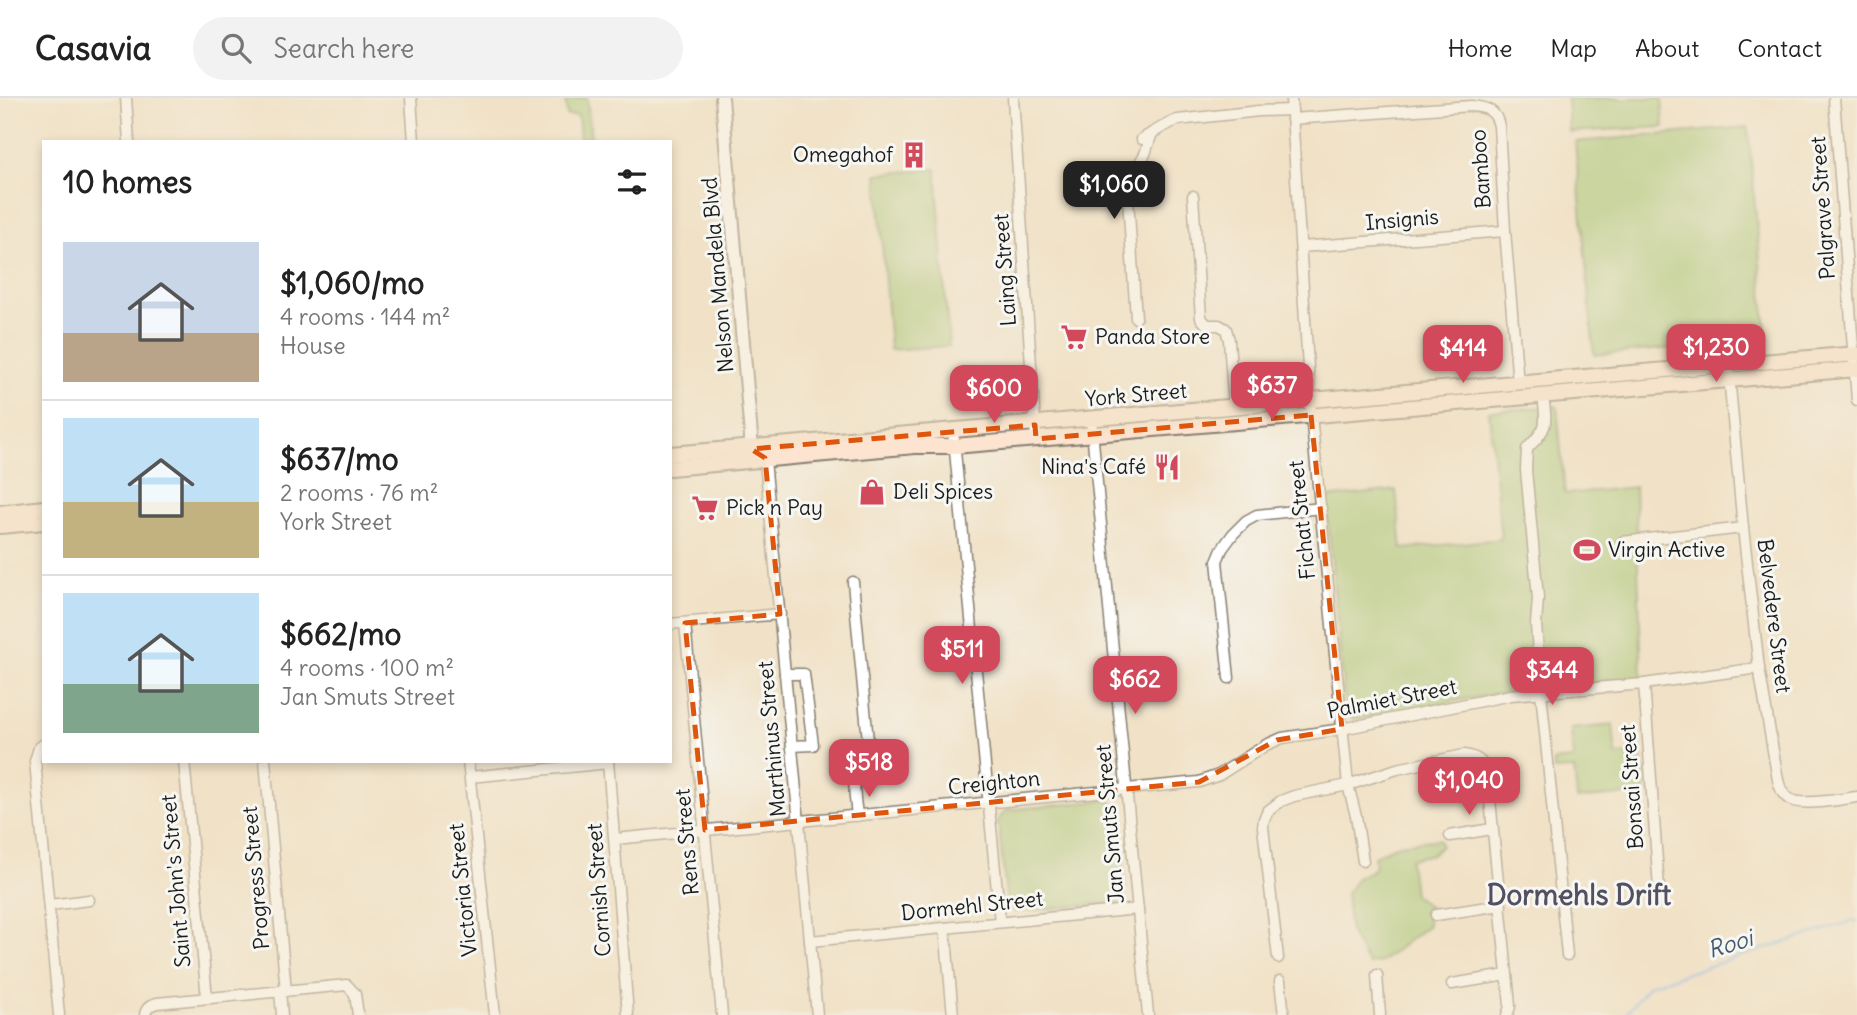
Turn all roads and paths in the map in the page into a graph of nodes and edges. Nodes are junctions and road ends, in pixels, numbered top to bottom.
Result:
1 (126, 98) edge
2 (411, 98) edge
3 (722, 98) edge
4 (1013, 98) edge
5 (1291, 98) edge
6 (1834, 98) edge
7 (1292, 114) junction
8 (129, 140) edge
9 (414, 140) edge
10 (1193, 196) dead end
11 (1505, 231) junction
12 (1301, 247) junction
13 (1136, 318) dead end
14 (1855, 362) edge
15 (1729, 373) junction
16 (1518, 383) junction
17 (1544, 396) junction
18 (1857, 400) edge
19 (1234, 408) junction
20 (1310, 408) junction
21 (1091, 427) junction
22 (953, 430) junction
23 (1036, 432) junction
24 (954, 446) junction
25 (751, 449) junction
26 (672, 454) edge
27 (765, 460) junction
28 (672, 468) edge
29 (42, 508) edge
30 (1321, 508) junction
31 (0, 513) edge
32 (42, 522) edge
33 (0, 526) edge
34 (1743, 528) junction
35 (1622, 542) dead end
36 (853, 582) dead end
37 (780, 614) junction
38 (685, 623) junction
39 (672, 624) edge
40 (1759, 668) junction
41 (785, 674) junction
42 (1229, 678) dead end
43 (1644, 684) junction
44 (1541, 692) junction
45 (1342, 729) junction
46 (42, 746) edge
47 (792, 746) junction
48 (184, 763) edge
49 (265, 763) edge
50 (468, 763) edge
51 (599, 763) edge
52 (608, 763) edge
53 (470, 777) junction
54 (1348, 785) junction
55 (1126, 789) junction
56 (1857, 797) edge
57 (989, 802) junction
58 (857, 816) junction
59 (799, 821) junction
60 (1492, 829) junction
61 (705, 830) junction
62 (1450, 836) dead end
63 (615, 839) junction
64 (1363, 861) dead end
65 (1659, 888) dead end
66 (89, 900) dead end
67 (50, 905) junction
68 (1501, 905) junction
69 (1138, 909) junction
70 (1436, 915) dead end
71 (1000, 922) junction
72 (945, 928) junction
73 (810, 941) junction
74 (1567, 955) dead end
75 (1278, 958) dead end
76 (1377, 975) dead end
77 (1507, 975) junction
78 (1280, 981) dead end
79 (1452, 984) dead end
80 (283, 991) junction
81 (206, 998) junction
82 (145, 1014) edge
83 (59, 1015) edge
84 (282, 1015) edge
85 (358, 1015) edge
86 (495, 1015) edge
87 (628, 1015) edge
88 (722, 1015) edge
89 (817, 1015) edge
90 (953, 1015) edge
91 (1148, 1015) edge
92 (1284, 1015) edge
93 (1380, 1015) edge
94 (1507, 1015) edge

1 - 8 street
2 - 9 street
3 - 25 street, Nelson Mandela Blvd
4 - 23 street, Laing Street
5 - 7 street, Fichat Street
6 - 14 street, Palgrave Street
7 - 11 street, Bamboo
7 - 12 street, Fichat Street
7 - 13 street
10 - 19 street
11 - 12 street, Insignis
11 - 16 street, Bamboo
12 - 20 street, Fichat Street
14 - 15 main road, York Street
14 - 18 street, Palgrave Street
15 - 16 main road, York Street
15 - 17 main road, York Street
15 - 34 street, Belvedere Street
16 - 20 main road, York Street
17 - 20 main road, York Street
17 - 44 street
19 - 20 main road, York Street
19 - 21 main road, York Street
20 - 21 main road, York Street
20 - 30 street, Fichat Street
21 - 23 main road, York Street
21 - 55 street, Jan Smuts Street
22 - 23 main road, York Street
22 - 24 street
22 - 25 main road, York Street
23 - 24 main road, York Street
24 - 27 main road, York Street
24 - 57 street
25 - 26 main road, York Street
25 - 27 street
27 - 28 main road, York Street
27 - 37 street, Marthinus Street
29 - 31 main road
30 - 42 street
30 - 45 street, Fichat Street
32 - 33 main road
34 - 35 street
34 - 40 street, Belvedere Street
36 - 58 street
37 - 38 street
37 - 41 street, Marthinus Street
38 - 39 street
38 - 61 street, Rens Street
40 - 43 street, Palmiet Street
40 - 56 street, Belvedere Street
41 - 47 street, Marthinus Street
41 - 47 street
43 - 44 street, Palmiet Street
43 - 65 street, Bonsai Street
44 - 45 street, Palmiet Street
44 - 74 street
45 - 54 street, Fichat Street
45 - 55 street, Palmiet Street
46 - 67 street
47 - 59 street, Marthinus Street
48 - 81 street, Saint John's Street
49 - 80 street, Progress Street
50 - 53 street, Victoria Street
51 - 53 street
52 - 63 street, Cornish Street
53 - 86 street, Victoria Street
54 - 60 street
54 - 64 street, Fichat Street
54 - 75 street
55 - 57 street, Creighton
55 - 69 street, Jan Smuts Street
57 - 58 street, Creighton
57 - 71 street
58 - 59 street, Creighton
59 - 61 street, Creighton
59 - 73 street, Marthinus Street
60 - 62 street
60 - 68 street
61 - 63 street, Creighton
61 - 88 street, Rens Street
63 - 87 street, Cornish Street
66 - 67 street
67 - 83 street
68 - 70 street
68 - 77 street
69 - 71 street, Dormehl Street
69 - 91 street, Jan Smuts Street
71 - 72 street, Dormehl Street
72 - 73 street, Dormehl Street
72 - 90 street
73 - 89 street, Marthinus Street
76 - 93 street
77 - 79 street
77 - 94 street
78 - 92 street
80 - 81 street
80 - 84 street, Progress Street
80 - 85 street
81 - 82 street

